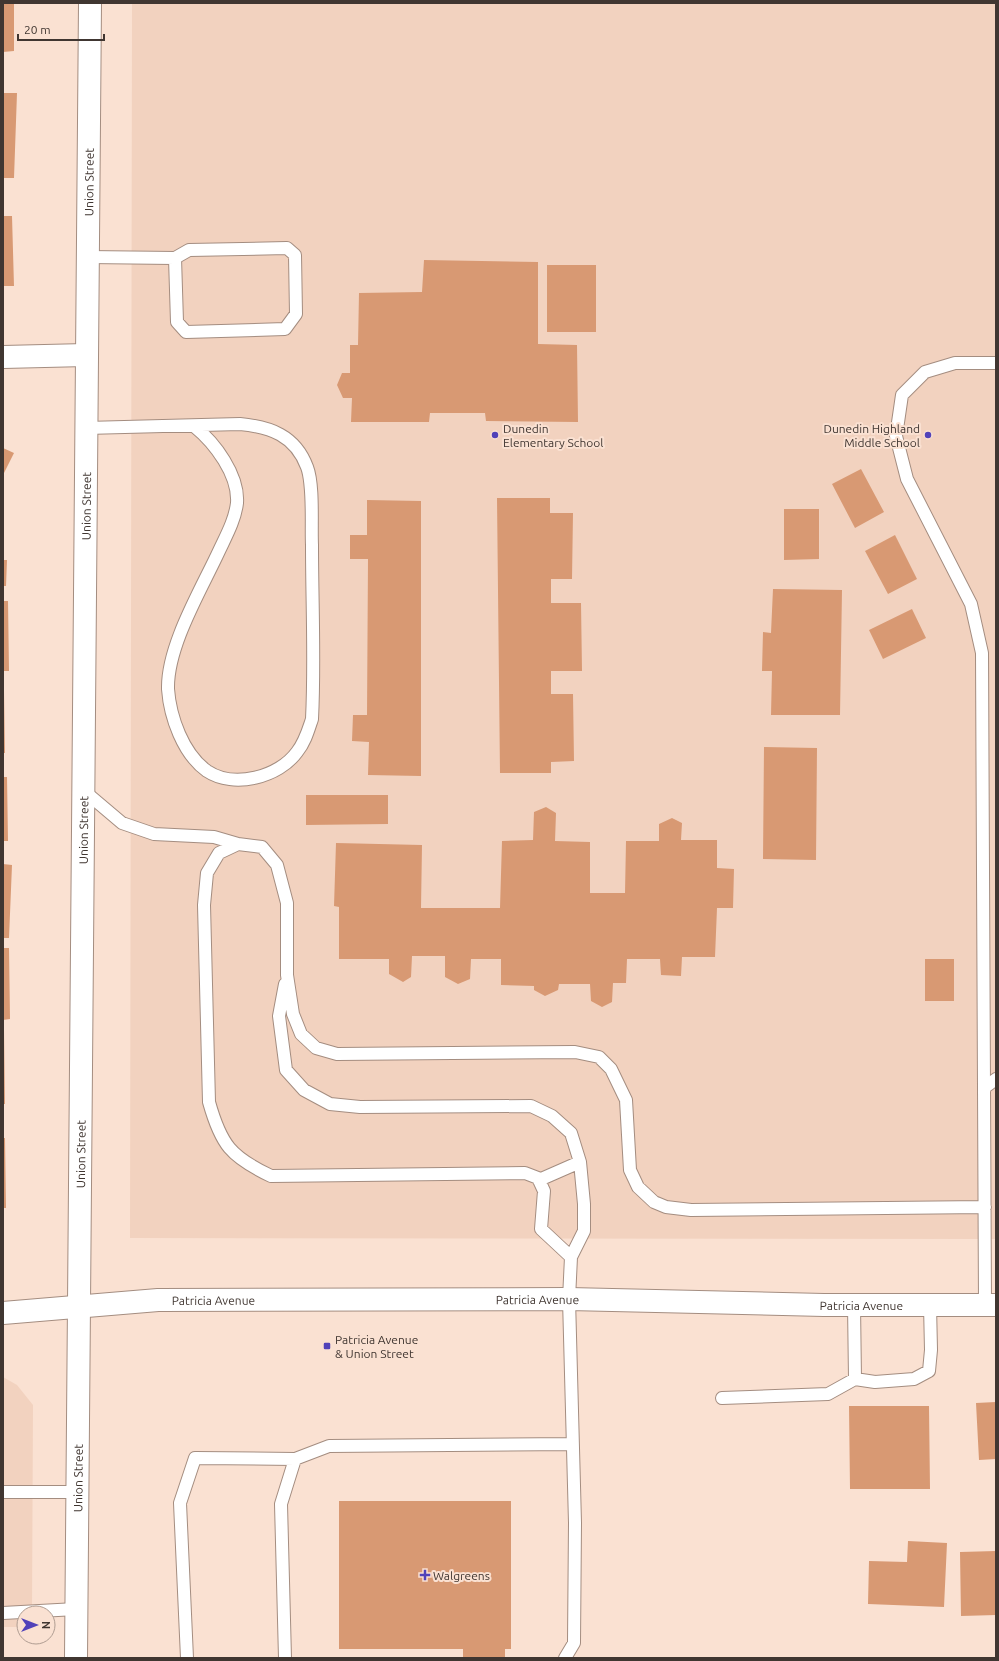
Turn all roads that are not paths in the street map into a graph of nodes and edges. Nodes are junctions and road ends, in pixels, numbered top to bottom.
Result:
1 (90, 3) edge
2 (87, 257) junction
3 (176, 258) junction
4 (3, 356) edge
5 (86, 356) junction
6 (996, 364) edge
7 (194, 426) junction
8 (86, 428) junction
9 (83, 790) junction
10 (238, 844) junction
11 (287, 975) junction
12 (996, 1079) edge
13 (984, 1088) junction
14 (580, 1162) junction
15 (539, 1180) junction
16 (985, 1207) junction
17 (571, 1257) junction
18 (569, 1299) junction
19 (854, 1305) junction
20 (930, 1305) junction
21 (991, 1305) edge
22 (79, 1306) junction
23 (3, 1313) edge
24 (855, 1379) junction
25 (722, 1398) dead end
26 (573, 1444) junction
27 (295, 1459) junction
28 (3, 1492) edge
29 (77, 1492) junction
30 (76, 1609) junction
31 (3, 1613) edge
32 (76, 1658) edge
33 (187, 1658) edge
34 (285, 1658) edge
35 (566, 1658) edge

1 - 2 street, Union Street
2 - 3 lane
2 - 5 street, Union Street
3 - 3 lane
4 - 5 street
5 - 8 street, Union Street
6 - 13 lane
7 - 7 lane
7 - 8 lane
8 - 9 street, Union Street
9 - 10 lane
9 - 22 street, Union Street
10 - 11 lane
10 - 15 lane
11 - 14 lane
11 - 16 lane
12 - 13 lane
13 - 16 lane
14 - 15 lane
14 - 17 lane
15 - 17 lane
16 - 21 lane
17 - 18 lane
18 - 19 street, Patricia Avenue
18 - 22 street, Patricia Avenue
18 - 26 lane
19 - 20 street, Patricia Avenue
19 - 24 lane
20 - 21 street, Patricia Avenue
20 - 24 lane
22 - 23 street, Patricia Avenue
22 - 29 street, Union Street
24 - 25 lane
26 - 27 lane
26 - 35 lane
27 - 33 lane
27 - 34 lane
28 - 29 lane
29 - 30 street, Union Street
30 - 31 lane
30 - 32 street, Union Street

